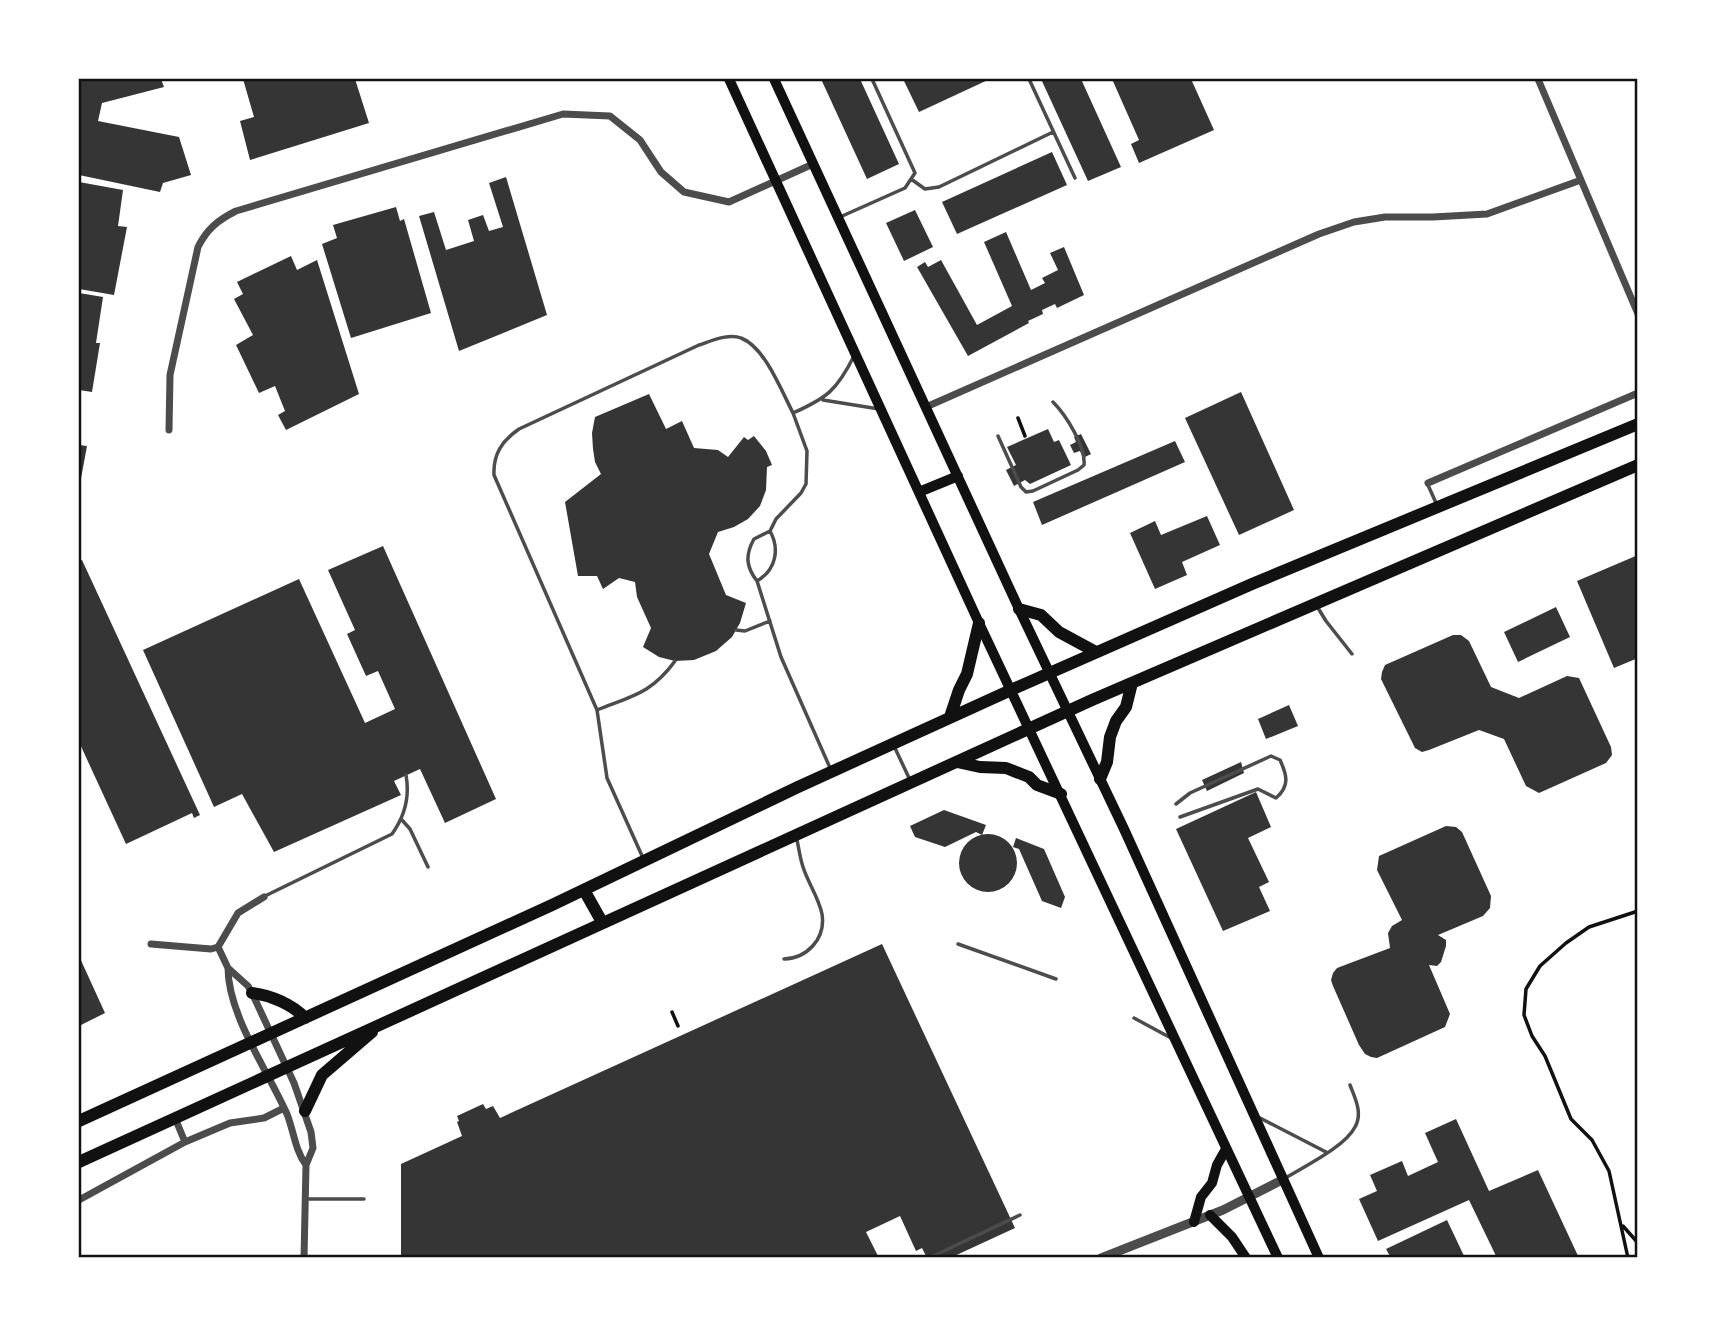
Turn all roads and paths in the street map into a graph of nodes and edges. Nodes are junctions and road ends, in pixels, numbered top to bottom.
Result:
1 (729, 79) edge
2 (774, 79) edge
3 (872, 79) edge
4 (1029, 79) edge
5 (1538, 79) edge
6 (1054, 132) junction
7 (813, 164) junction
8 (1074, 178) dead end
9 (911, 179) junction
10 (1581, 180) junction
11 (776, 183) junction
12 (838, 218) junction
13 (1638, 314) edge
14 (855, 352) junction
15 (1638, 393) edge
16 (823, 400) junction
17 (1053, 402) dead end
18 (926, 407) junction
19 (881, 409) junction
20 (793, 413) junction
21 (1018, 418) dead end
22 (1638, 424) edge
23 (169, 430) dead end
24 (998, 436) dead end
25 (1026, 436) dead end
26 (1637, 467) edge
27 (958, 476) junction
28 (1428, 483) joint
29 (919, 492) junction
30 (1438, 509) junction
31 (770, 531) junction
32 (757, 581) junction
33 (1316, 603) junction
34 (1019, 609) junction
35 (770, 621) junction
36 (979, 623) junction
37 (736, 630) dead end
38 (1096, 652) junction
39 (1352, 654) dead end
40 (675, 661) dead end
41 (1049, 673) junction
42 (1132, 682) junction
43 (1011, 690) junction
44 (597, 709) junction
45 (1068, 711) junction
46 (950, 717) junction
47 (1029, 728) junction
48 (893, 744) junction
49 (957, 762) junction
50 (832, 772) junction
51 (407, 775) dead end
52 (1100, 779) junction
53 (911, 782) junction
54 (1061, 794) junction
55 (1176, 804) dead end
56 (1180, 817) dead end
57 (402, 820) junction
58 (796, 834) junction
59 (644, 860) junction
60 (428, 867) dead end
61 (584, 890) junction
62 (264, 897) joint
63 (1638, 911) edge
64 (602, 922) junction
65 (150, 944) dead end
66 (958, 944) dead end
67 (218, 947) junction
68 (784, 959) dead end
69 (228, 968) junction
70 (1056, 979) dead end
71 (252, 993) junction
72 (672, 1012) dead end
73 (305, 1018) junction
74 (1133, 1018) dead end
75 (383, 1022) junction
76 (678, 1026) dead end
77 (272, 1033) junction
78 (1176, 1041) junction
79 (252, 1042) junction
80 (287, 1066) junction
81 (267, 1074) junction
82 (1350, 1085) dead end
83 (284, 1108) junction
84 (305, 1111) junction
85 (1252, 1116) junction
86 (175, 1118) junction
87 (79, 1121) edge
88 (186, 1142) junction
89 (1226, 1149) junction
90 (1326, 1152) junction
91 (79, 1162) edge
92 (306, 1165) junction
93 (1282, 1180) junction
94 (1249, 1198) junction
95 (305, 1199) junction
96 (364, 1199) dead end
97 (79, 1200) edge
98 (1020, 1215) dead end
99 (1210, 1215) junction
100 (1194, 1222) junction
101 (1622, 1224) junction
102 (1638, 1242) edge
103 (304, 1258) edge
104 (929, 1258) edge
105 (1101, 1258) edge
106 (1246, 1258) edge
107 (1278, 1258) edge
108 (1319, 1258) edge
109 (1628, 1258) edge

1 - 11 main road
2 - 7 main road
3 - 9 lane
4 - 6 lane
5 - 10 street
6 - 8 lane
6 - 9 lane
7 - 11 street
7 - 12 main road
9 - 12 lane
10 - 13 street
10 - 18 street
11 - 14 main road
11 - 23 street
12 - 18 main road
14 - 16 lane
14 - 19 main road
15 - 28 street
16 - 19 lane
16 - 20 lane
17 - 24 lane
18 - 27 main road
19 - 29 main road
20 - 31 lane
20 - 44 lane
21 - 25 path
22 - 30 highway
26 - 33 highway
27 - 29 main road
27 - 34 main road
28 - 30 lane
29 - 36 main road
30 - 38 highway
31 - 32 lane
31 - 32 lane
32 - 35 lane
33 - 39 lane
33 - 42 highway
34 - 38 highway
34 - 41 main road
35 - 37 lane
35 - 50 lane
36 - 43 main road
36 - 46 highway
38 - 41 highway
40 - 44 lane
41 - 43 highway
41 - 45 main road
42 - 45 highway
42 - 52 highway
43 - 46 highway
43 - 47 main road
44 - 59 lane
45 - 47 highway
45 - 52 main road
46 - 48 highway
47 - 49 highway
47 - 54 main road
48 - 50 highway
48 - 53 lane
49 - 53 highway
49 - 54 highway
50 - 59 highway
51 - 57 lane
52 - 85 main road
53 - 58 highway
54 - 78 main road
55 - 56 lane
57 - 60 lane
57 - 62 lane
58 - 64 highway
58 - 68 lane
59 - 61 highway
61 - 64 highway
61 - 73 highway
62 - 67 street
63 - 101 path
64 - 75 highway
65 - 67 street
66 - 70 lane
67 - 69 street
69 - 71 street
69 - 79 street
71 - 73 highway
71 - 77 street
72 - 76 path
73 - 77 highway
74 - 78 lane
75 - 80 highway
75 - 84 highway
77 - 79 highway
77 - 80 street
78 - 89 main road
79 - 81 street
79 - 87 highway
80 - 81 highway
80 - 84 street
81 - 83 street
81 - 86 highway
82 - 90 lane
83 - 88 street
83 - 92 street
84 - 92 street
85 - 90 lane
85 - 93 main road
86 - 88 street
86 - 91 highway
88 - 97 street
89 - 94 main road
89 - 100 main road
90 - 93 lane
92 - 95 street
93 - 94 street
93 - 108 main road
94 - 99 street
94 - 107 main road
95 - 96 lane
95 - 103 street
98 - 104 lane
99 - 100 street
99 - 106 main road
100 - 105 street
101 - 102 path
101 - 109 path

